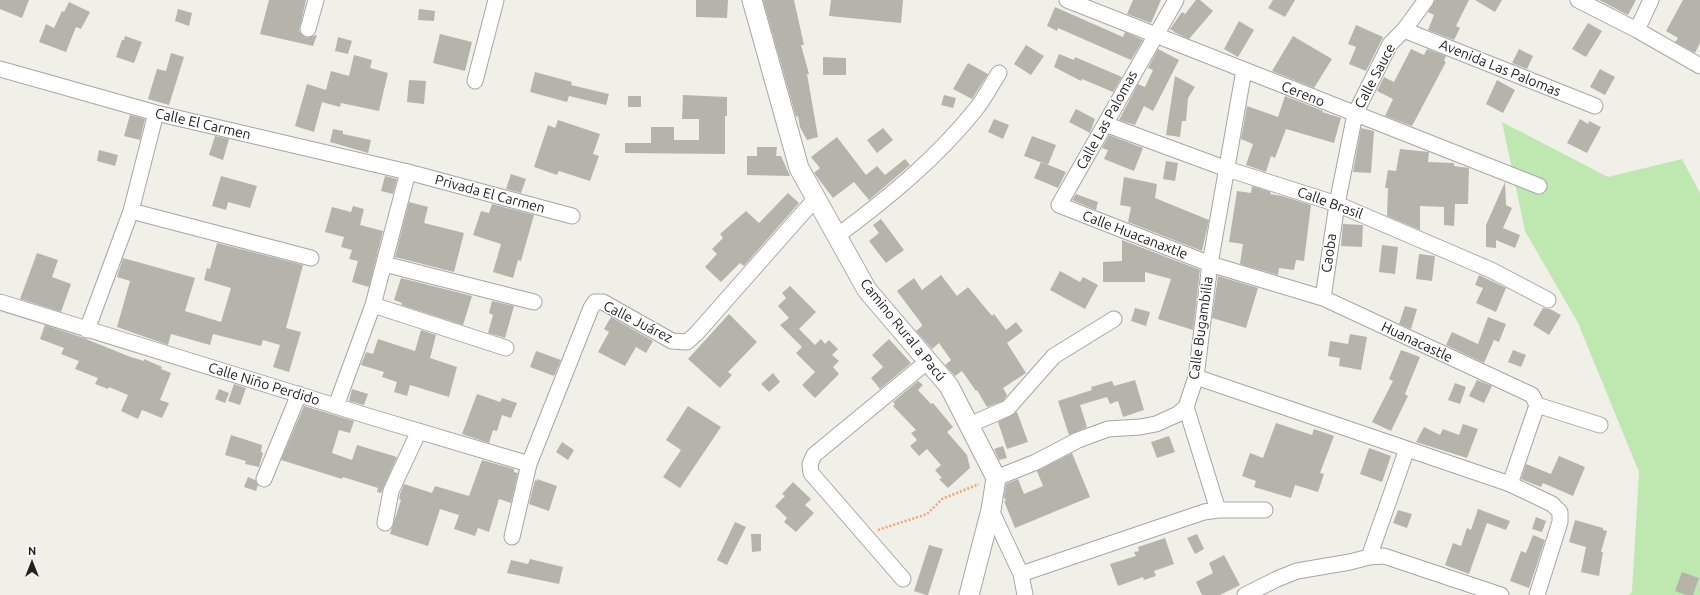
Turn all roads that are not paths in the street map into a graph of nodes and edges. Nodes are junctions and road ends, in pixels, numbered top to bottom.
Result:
1 (316, 0) edge
2 (496, 0) edge
3 (752, 0) edge
4 (1067, 0) edge
5 (1176, 0) edge
6 (1426, 0) edge
7 (1578, 0) edge
8 (1651, 0) edge
9 (308, 29) dead end
10 (1404, 30) junction
11 (1636, 30) junction
12 (1155, 35) junction
13 (1700, 66) edge
14 (0, 69) edge
15 (1244, 70) junction
16 (999, 73) dead end
17 (475, 81) dead end
18 (1595, 106) dead end
19 (156, 113) junction
20 (1354, 114) junction
21 (1105, 124) junction
22 (1227, 169) junction
23 (408, 172) junction
24 (1540, 186) dead end
25 (816, 198) junction
26 (1336, 204) junction
27 (1059, 206) joint
28 (131, 211) junction
29 (572, 216) dead end
30 (837, 236) junction
31 (311, 258) dead end
32 (384, 264) junction
33 (1210, 264) junction
34 (1323, 298) junction
35 (1548, 300) dead end
36 (0, 302) edge
37 (534, 302) dead end
38 (373, 305) junction
39 (1114, 319) dead end
40 (87, 330) junction
41 (506, 348) dead end
42 (928, 361) junction
43 (1196, 377) junction
44 (299, 394) junction
45 (1536, 405) junction
46 (336, 406) junction
47 (1186, 407) junction
48 (969, 425) junction
49 (1600, 425) dead end
50 (419, 432) junction
51 (1407, 449) junction
52 (529, 464) junction
53 (996, 478) junction
54 (264, 479) dead end
55 (1510, 484) junction
56 (991, 510) junction
57 (1218, 510) junction
58 (1265, 510) dead end
59 (385, 523) dead end
60 (512, 537) dead end
61 (1369, 556) junction
62 (1021, 574) junction
63 (903, 579) dead end
64 (969, 595) edge
65 (1025, 595) edge
66 (1245, 595) edge
67 (1501, 595) edge
68 (1538, 595) edge

1 - 9 street
2 - 17 street
3 - 25 street, Camino Rural a Pacú
4 - 12 street, Cereno
5 - 12 street, Calle Las Palomas
6 - 10 street, Calle Sauce
7 - 11 street
8 - 11 street
10 - 18 street, Avenida Las Palomas
10 - 20 street, Calle Sauce
11 - 13 street
12 - 15 street, Cereno
12 - 21 street, Calle Las Palomas
14 - 19 street, Calle El Carmen
15 - 20 street, Cereno
15 - 22 street, Calle Bugambilia
16 - 30 street
19 - 23 street, Calle El Carmen
19 - 28 street
20 - 24 street, Cereno
20 - 26 street, Caoba
21 - 22 street, Calle Brasil
21 - 27 street, Calle Las Palomas
22 - 26 street, Calle Brasil
22 - 33 street, Calle Bugambilia
23 - 29 street, Privada El Carmen
23 - 32 street
25 - 30 street, Camino Rural a Pacú
25 - 52 street, Calle Juárez
26 - 34 street, Caoba
26 - 35 street, Calle Brasil
27 - 33 street, Calle Huacanaxtle
28 - 31 street
28 - 40 street
30 - 42 street, Camino Rural a Pacú
32 - 37 street
32 - 38 street
33 - 34 street, Huanacastle
33 - 43 street, Calle Bugambilia
34 - 45 street, Huanacastle
36 - 40 street, Calle Niño Perdido
38 - 41 street
38 - 46 street
39 - 48 street
40 - 44 street, Calle Niño Perdido
42 - 48 street, Camino Rural a Pacú
42 - 63 street
43 - 47 street, Calle Bugambilia
43 - 51 street
44 - 46 street, Calle Niño Perdido
44 - 54 street
45 - 49 street
45 - 55 street
46 - 50 street, Calle Niño Perdido
47 - 53 street
47 - 57 street
48 - 53 street, Camino Rural a Pacú
50 - 52 street, Calle Niño Perdido
50 - 59 street
51 - 55 street
51 - 61 street
52 - 60 street
53 - 56 street
55 - 68 street
56 - 62 street
56 - 64 street
57 - 58 street
57 - 62 street
61 - 66 street
61 - 67 street
62 - 65 street

